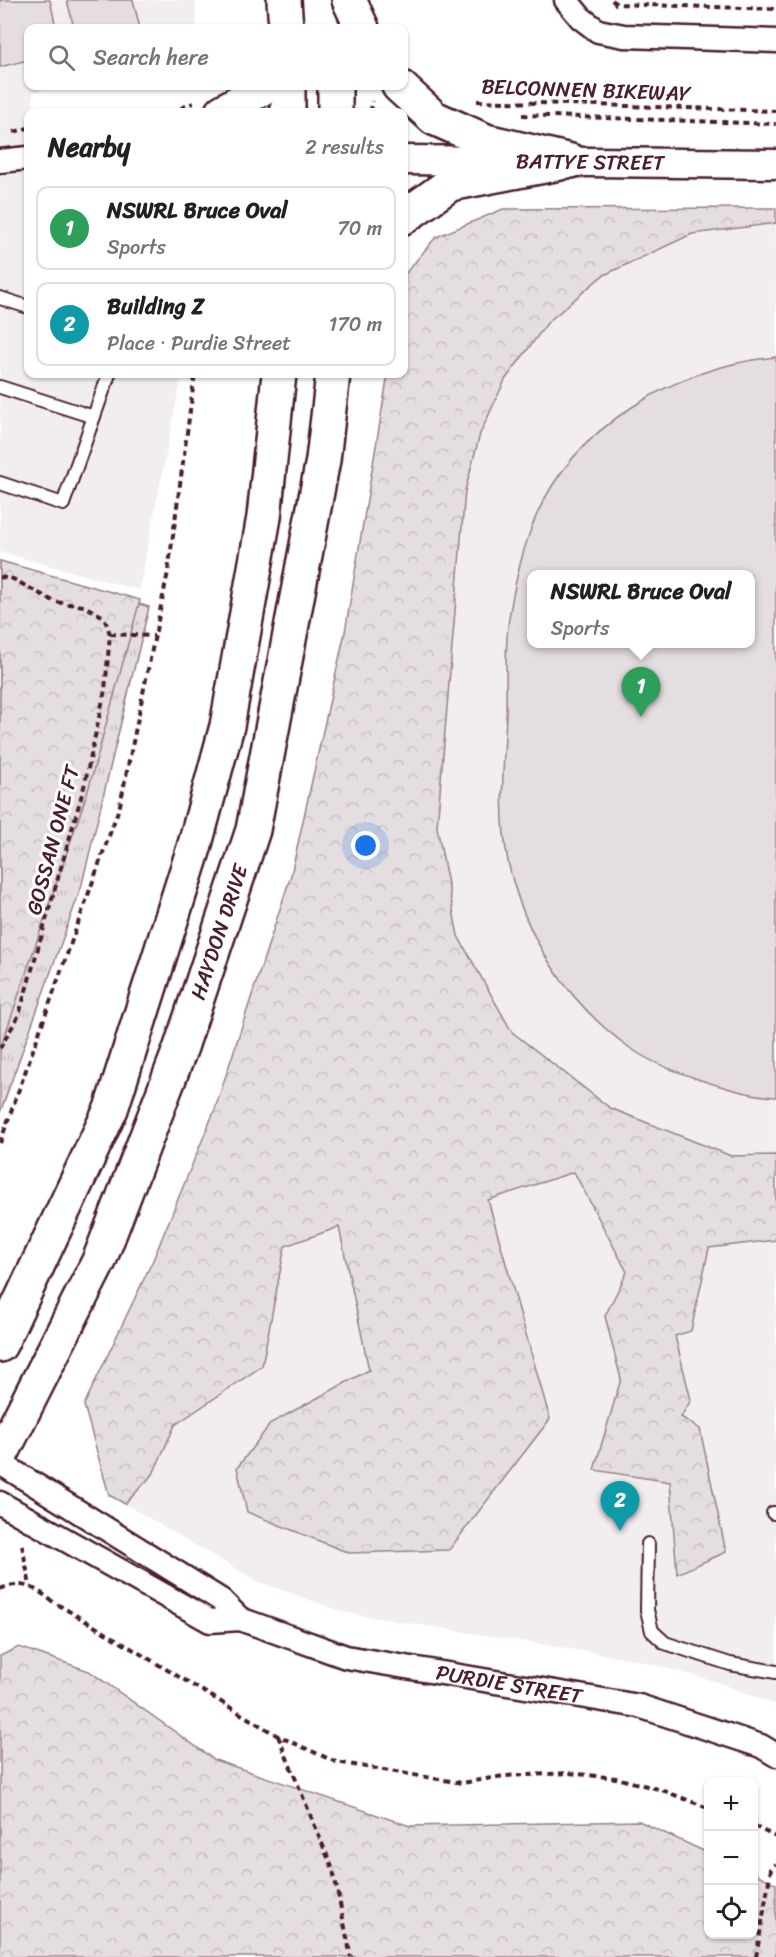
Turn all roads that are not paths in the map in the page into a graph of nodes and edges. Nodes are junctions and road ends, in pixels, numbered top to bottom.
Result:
1 (284, 0) edge
2 (334, 0) edge
3 (349, 0) edge
4 (566, 0) edge
5 (286, 24) edge
6 (335, 24) edge
7 (360, 24) edge
8 (776, 41) edge
9 (259, 90) edge
10 (288, 90) edge
11 (335, 90) edge
12 (386, 91) edge
13 (229, 108) edge
14 (288, 108) edge
15 (335, 108) edge
16 (24, 158) edge
17 (408, 160) edge
18 (0, 161) edge
19 (571, 161) junction
20 (776, 165) edge
21 (408, 214) edge
22 (0, 298) edge
23 (24, 306) edge
24 (108, 378) edge
25 (279, 378) edge
26 (333, 378) edge
27 (0, 387) edge
28 (94, 417) junction
29 (0, 483) edge
30 (0, 1346) edge
31 (0, 1457) edge
32 (0, 1463) edge
33 (0, 1503) edge
34 (648, 1544) dead end
35 (240, 1620) junction
36 (776, 1672) edge
37 (776, 1755) edge

1 - 5 main road
2 - 6 main road
3 - 7 main road
4 - 8 street
9 - 13 main road
10 - 14 main road
11 - 15 main road
12 - 19 main road
16 - 18 street
17 - 19 street, BATTYE STREET
19 - 20 street, BATTYE STREET
19 - 21 main road
22 - 23 lane
24 - 28 lane
25 - 30 main road
26 - 31 main road, HAYDON DRIVE
27 - 28 lane
28 - 29 lane
32 - 35 street, PURDIE STREET
33 - 35 street, PURDIE STREET
34 - 36 lane
35 - 37 street, PURDIE STREET

